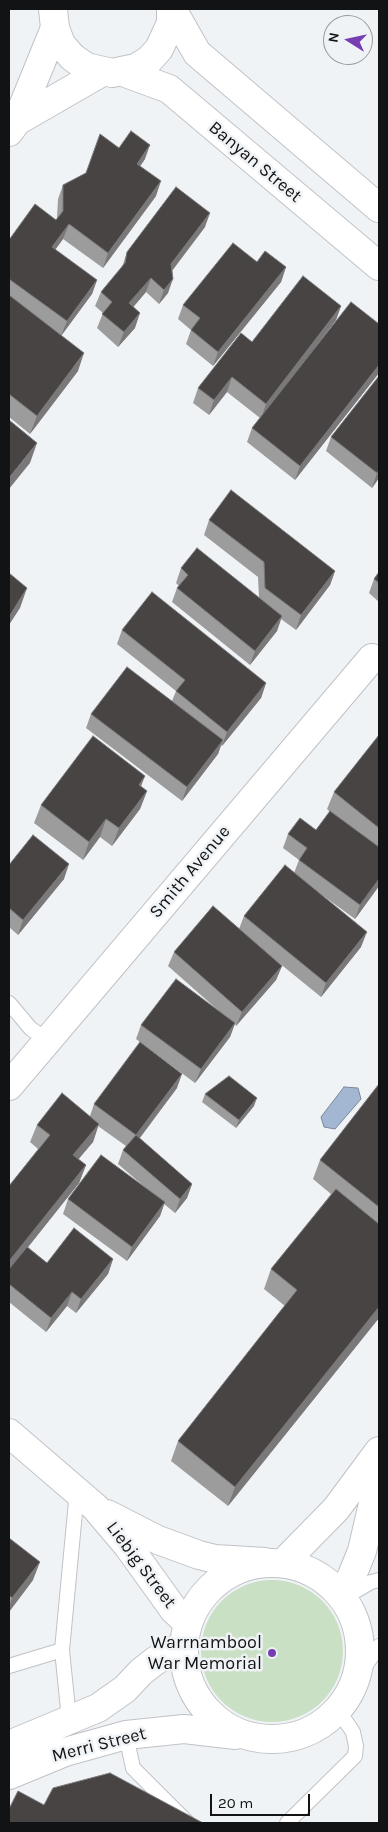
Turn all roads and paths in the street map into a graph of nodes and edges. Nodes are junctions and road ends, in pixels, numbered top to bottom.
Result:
1 (171, 9) edge
2 (52, 15) edge
3 (112, 72) junction
4 (13, 127) edge
5 (379, 208) edge
6 (379, 266) edge
7 (372, 658) dead end
8 (9, 1004) edge
9 (48, 1040) junction
10 (9, 1086) edge
11 (9, 1433) edge
12 (379, 1451) edge
13 (379, 1478) edge
14 (379, 1493) edge
15 (86, 1499) junction
16 (379, 1518) edge
17 (275, 1562) junction
18 (379, 1580) edge
19 (342, 1596) junction
20 (186, 1634) junction
21 (379, 1646) edge
22 (62, 1650) junction
23 (9, 1666) edge
24 (355, 1681) junction
25 (338, 1710) junction
26 (69, 1719) junction
27 (126, 1734) junction
28 (252, 1737) junction
29 (9, 1745) edge
30 (9, 1775) edge
31 (188, 1823) edge
32 (287, 1823) edge

1 - 3 street
1 - 5 street
2 - 3 street, Banyan Street
2 - 4 street
3 - 4 street
3 - 6 street, Banyan Street
7 - 9 street, Smith Avenue
8 - 9 lane
9 - 10 street, Smith Avenue
11 - 15 street, Liebig Street
12 - 17 street
13 - 19 street
14 - 16 lane
15 - 17 street, Liebig Street
15 - 20 street, Liebig Street
15 - 22 lane
17 - 19 street, Merri Street
17 - 20 street, Merri Street
18 - 19 lane
19 - 24 street, Merri Street
20 - 26 street, Merri Street
20 - 28 street, Merri Street
21 - 24 lane
22 - 23 lane
22 - 26 lane
24 - 25 street, Merri Street
25 - 28 street, Merri Street
25 - 32 lane
26 - 29 street, Merri Street
27 - 28 street, Merri Street
27 - 30 street, Merri Street
27 - 31 lane

